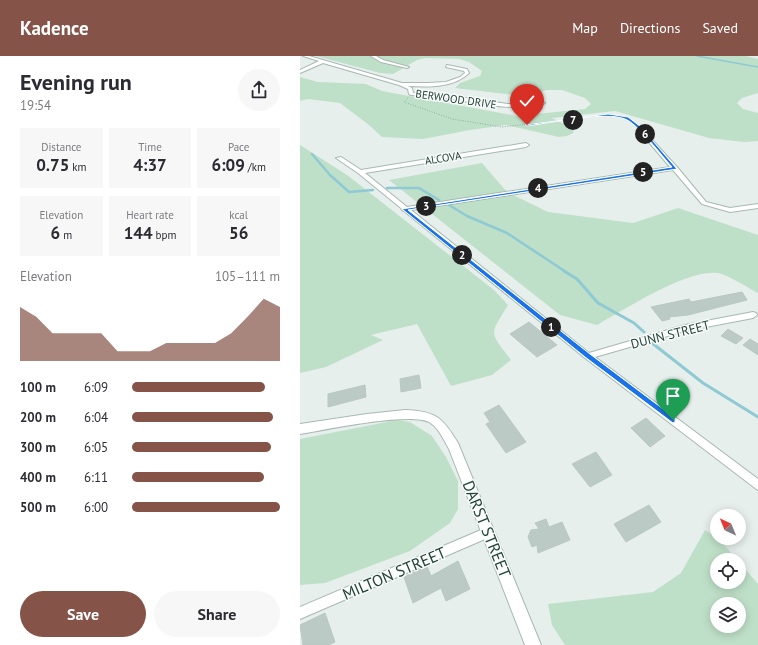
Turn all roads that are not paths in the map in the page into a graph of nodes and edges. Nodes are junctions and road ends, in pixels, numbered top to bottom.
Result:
1 (305, 56) edge
2 (373, 56) edge
3 (323, 61) junction
4 (447, 66) dead end
5 (407, 67) dead end
6 (300, 72) edge
7 (401, 84) junction
8 (543, 104) dead end
9 (643, 132) road end
10 (526, 145) dead end
11 (338, 158) dead end
12 (675, 168) junction
13 (360, 172) junction
14 (758, 206) edge
15 (404, 209) junction
16 (754, 315) dead end
17 (588, 356) junction
18 (300, 429) edge
19 (758, 485) edge
20 (488, 532) junction
21 (300, 613) edge
22 (534, 645) edge

1 - 3 street, BERWOOD DRIVE
2 - 5 street
3 - 6 street
3 - 7 street, BERWOOD DRIVE
4 - 7 street
7 - 8 street, BERWOOD DRIVE
9 - 12 street
10 - 13 street, ALCOVA
11 - 13 street
12 - 14 street
12 - 15 street
13 - 15 street
15 - 17 street
16 - 17 street, DUNN STREET
17 - 19 street
18 - 20 street, DARST STREET
20 - 21 street, MILTON STREET
20 - 22 street, DARST STREET

